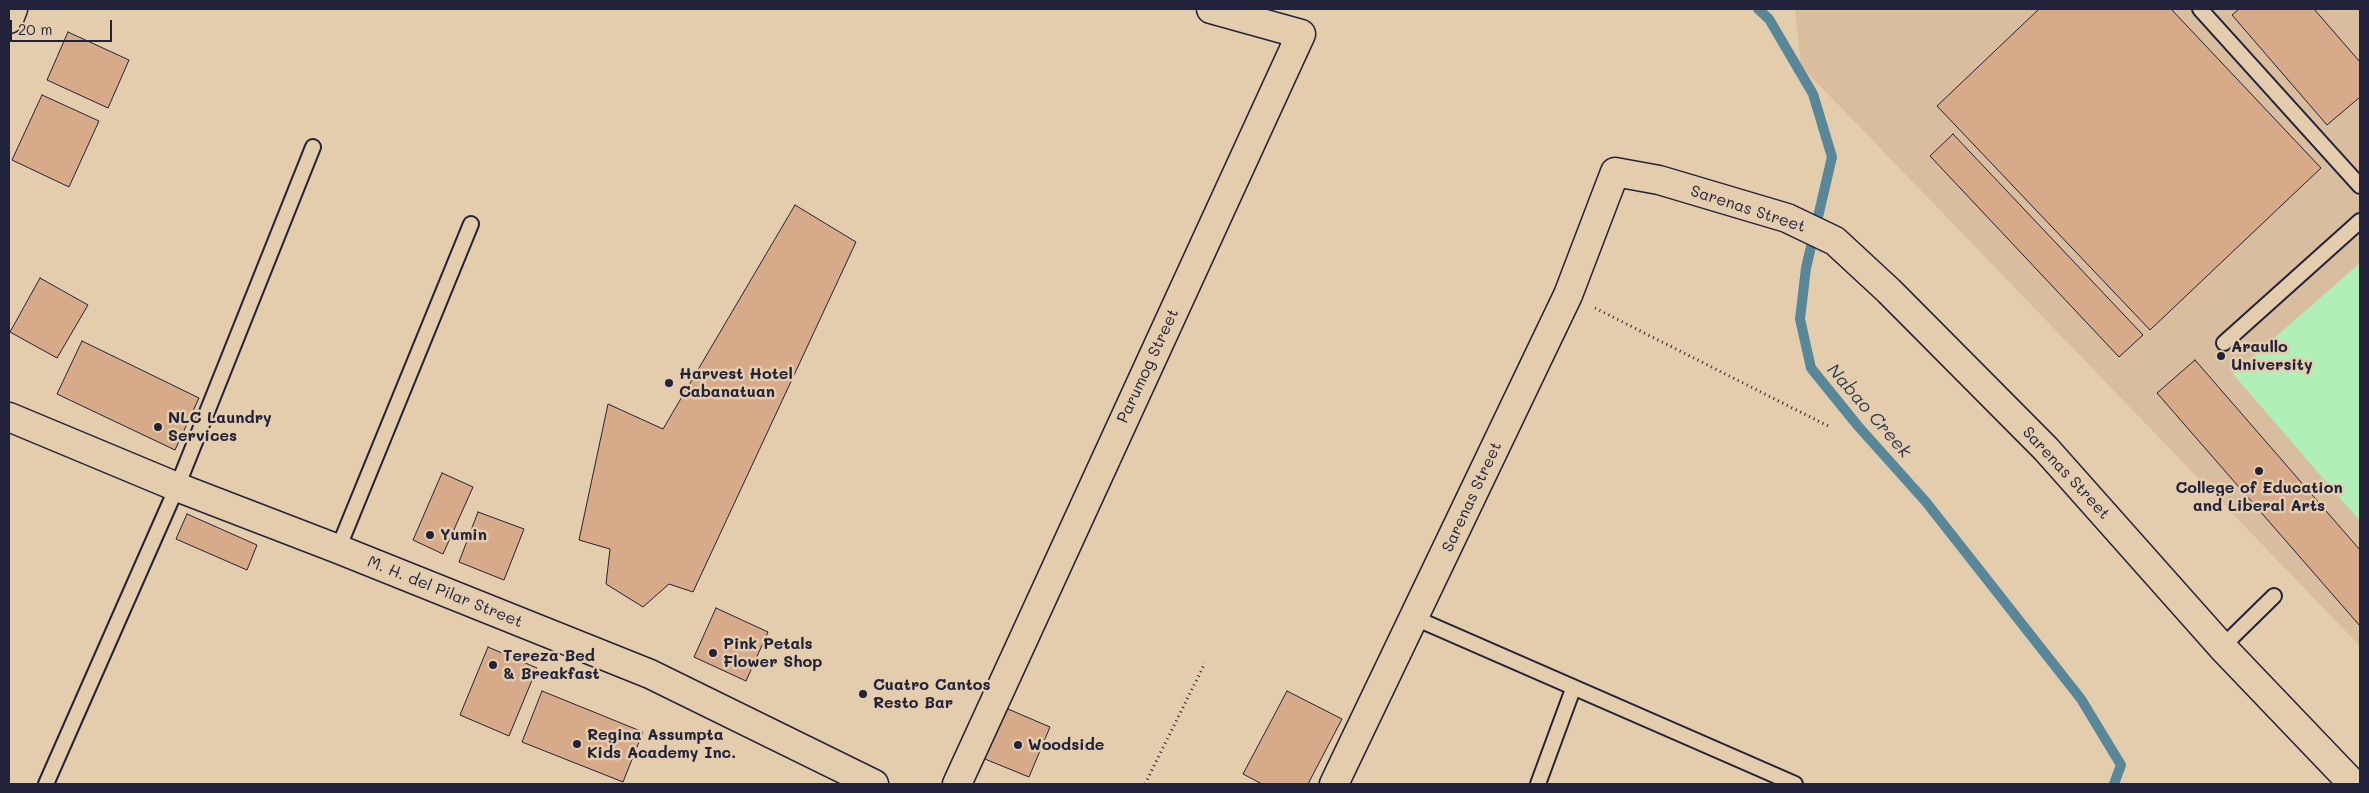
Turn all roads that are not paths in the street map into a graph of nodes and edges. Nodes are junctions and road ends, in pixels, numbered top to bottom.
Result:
1 (13, 9) edge
2 (1211, 9) edge
3 (2200, 9) edge
4 (9, 19) edge
5 (313, 147) dead end
6 (2360, 186) edge
7 (2360, 221) edge
8 (471, 224) dead end
9 (2224, 344) dead end
10 (9, 417) edge
11 (177, 487) junction
12 (338, 549) junction
13 (2274, 596) dead end
14 (1415, 618) junction
15 (2222, 647) junction
16 (1574, 689) junction
17 (46, 784) edge
18 (874, 784) edge
19 (957, 784) edge
20 (1334, 784) edge
21 (1538, 784) edge
22 (1795, 784) edge
23 (2353, 784) edge

1 - 4 street
2 - 19 street, Parumog Street
3 - 6 lane
5 - 11 lane
7 - 9 lane
8 - 12 lane
10 - 11 street, M. H. del Pilar Street
11 - 12 street, M. H. del Pilar Street
11 - 17 lane
12 - 18 street, M. H. del Pilar Street
13 - 15 lane
14 - 15 street, Sarenas Street
14 - 16 lane
14 - 20 street, Sarenas Street
15 - 23 street, Sarenas Street
16 - 21 lane
16 - 22 lane

